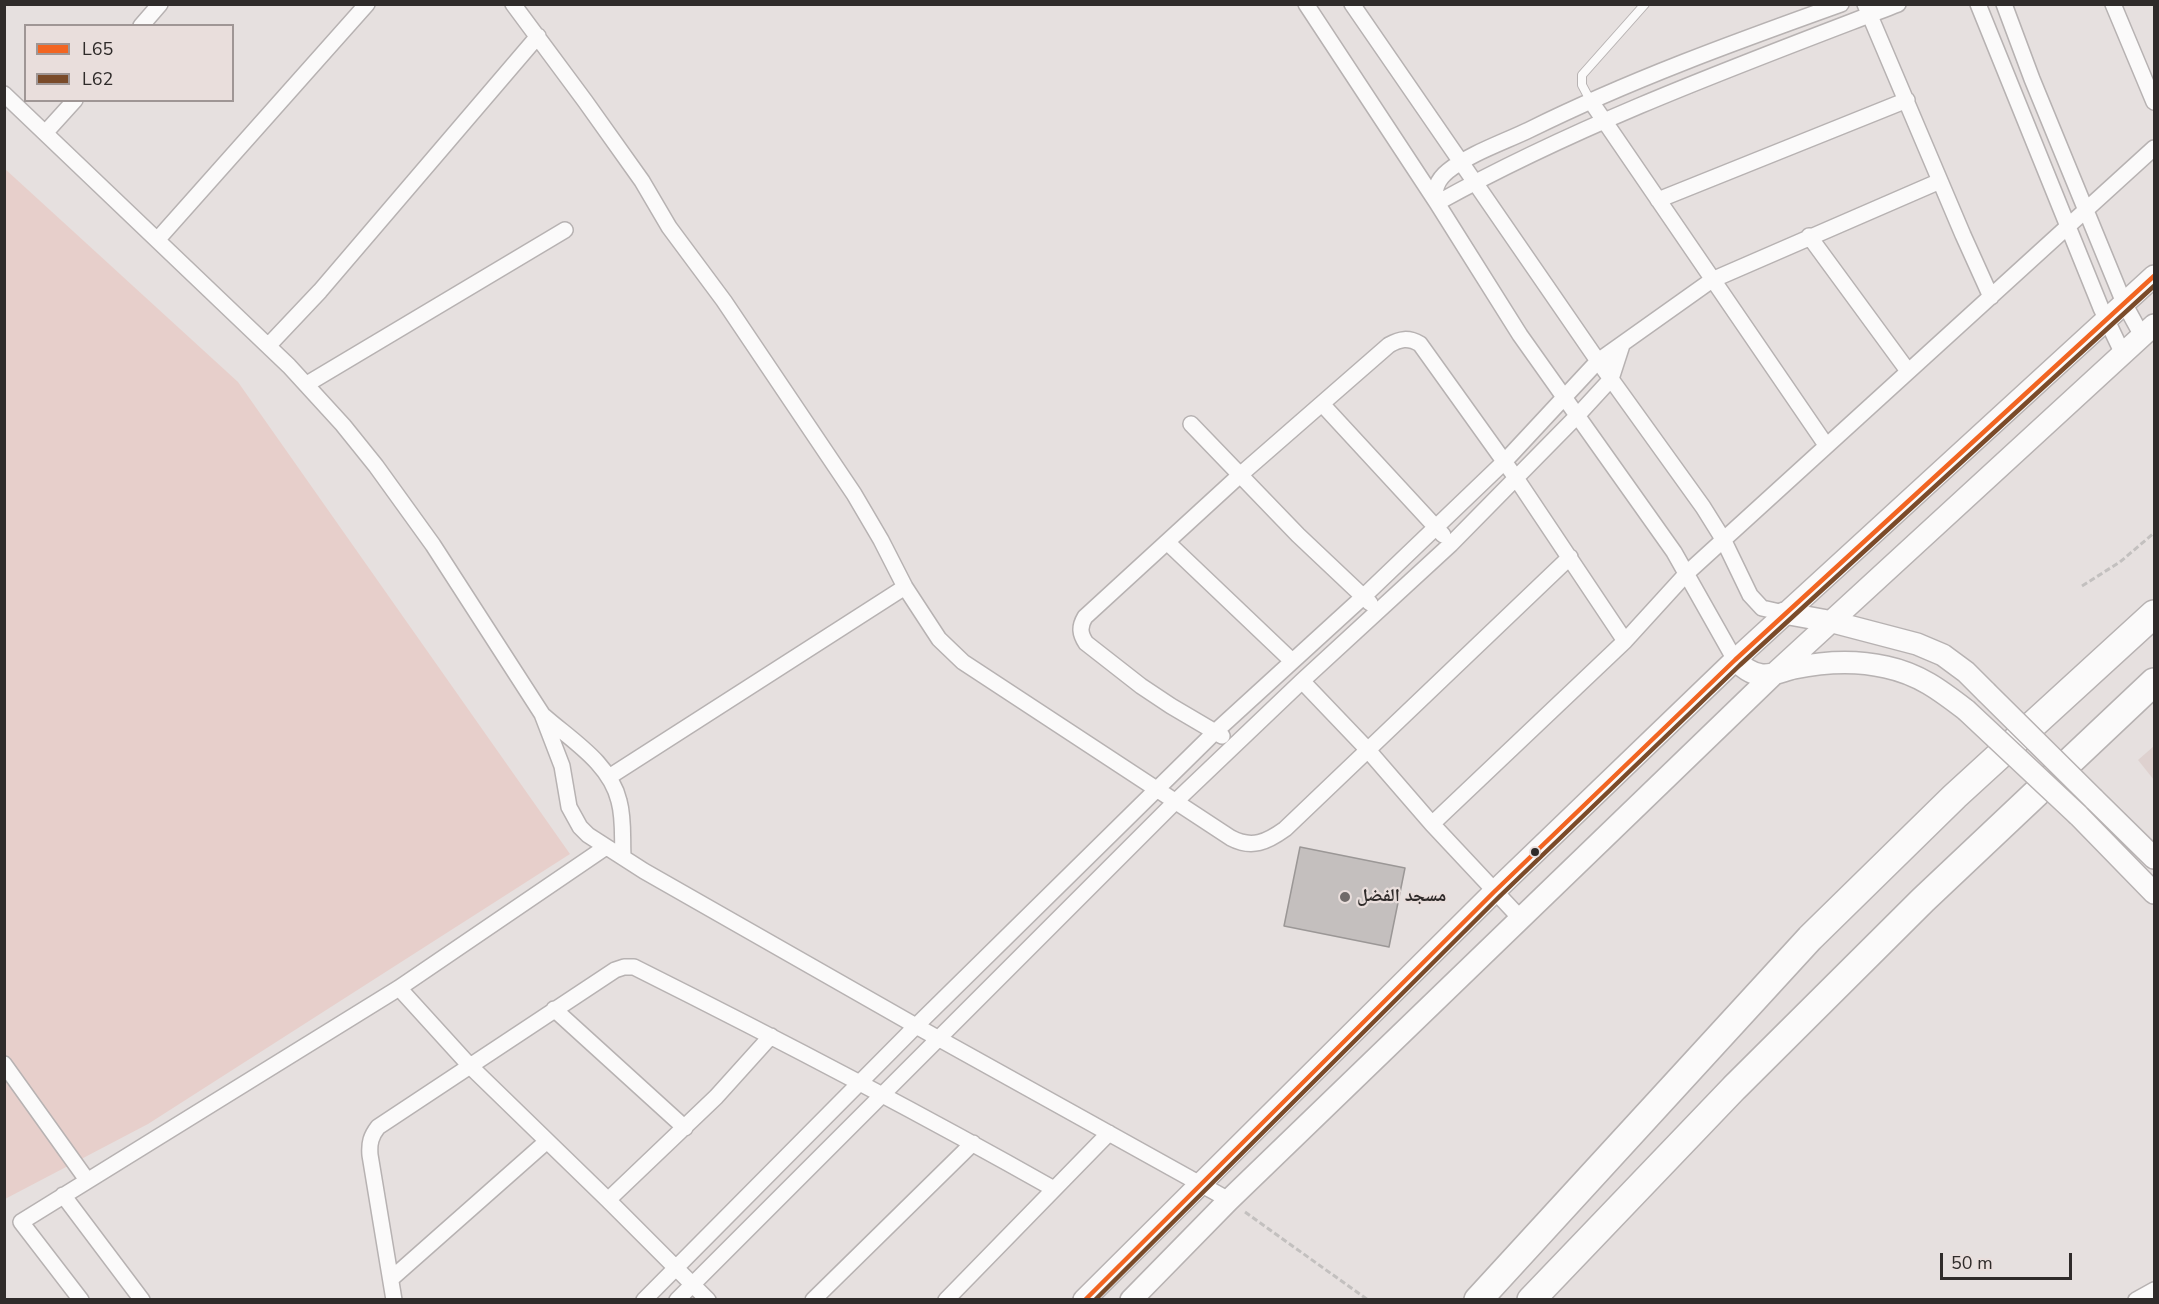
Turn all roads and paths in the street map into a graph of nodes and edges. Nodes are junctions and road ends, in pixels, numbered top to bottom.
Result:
1 (160, 4) edge
2 (368, 4) edge
3 (513, 4) edge
4 (1306, 4) edge
5 (1353, 4) edge
6 (1645, 4) edge
7 (1841, 4) edge
8 (1898, 4) edge
9 (1978, 4) edge
10 (2004, 4) edge
11 (2113, 4) edge
12 (1867, 10) edge
13 (143, 24) edge
14 (538, 36) junction
15 (4, 94) edge
16 (1590, 100) junction
17 (1907, 100) junction
18 (73, 102) edge
19 (2154, 102) edge
20 (1604, 122) junction
21 (46, 132) junction
22 (2154, 148) edge
23 (1461, 163) junction
24 (1940, 181) junction
25 (1474, 183) junction
26 (1658, 200) junction
27 (1437, 203) junction
28 (2086, 211) junction
29 (2068, 225) junction
30 (565, 230) dead end
31 (1809, 236) junction
32 (158, 239) junction
33 (2154, 276) edge
34 (1712, 280) junction
35 (1991, 297) junction
36 (2124, 303) junction
37 (2106, 320) junction
38 (2148, 330) edge
39 (1622, 345) junction
40 (268, 346) junction
41 (2124, 354) junction
42 (1598, 361) junction
43 (1908, 371) junction
44 (1611, 379) junction
45 (307, 384) junction
46 (1564, 398) junction
47 (1322, 404) junction
48 (1577, 416) junction
49 (1191, 424) dead end
50 (1826, 445) junction
51 (1504, 462) junction
52 (1240, 476) junction
53 (1516, 478) junction
54 (1437, 527) junction
55 (2154, 533) edge
56 (1723, 539) junction
57 (1167, 542) junction
58 (1451, 544) junction
59 (1570, 557) junction
60 (1687, 573) junction
61 (905, 586) junction
62 (2082, 586) dead end
63 (1363, 597) junction
64 (1378, 612) junction
65 (1784, 613) junction
66 (2154, 614) edge
67 (1833, 622) junction
68 (1625, 641) junction
69 (1291, 660) junction
70 (1735, 660) junction
71 (1774, 674) junction
72 (1302, 681) junction
73 (2154, 682) edge
74 (542, 714) junction
75 (1215, 732) junction
76 (1236, 744) junction
77 (1367, 749) junction
78 (609, 777) junction
79 (1157, 790) junction
80 (1175, 802) junction
81 (1432, 824) junction
82 (606, 847) junction
83 (623, 856) junction
84 (2154, 858) edge
85 (1494, 892) junction
86 (2154, 893) edge
87 (1521, 920) junction
88 (399, 988) junction
89 (554, 1009) junction
90 (916, 1026) junction
91 (771, 1035) junction
92 (937, 1038) junction
93 (4, 1064) edge
94 (470, 1066) junction
95 (861, 1083) junction
96 (882, 1093) junction
97 (685, 1128) junction
98 (1109, 1133) junction
99 (546, 1142) junction
100 (973, 1143) junction
101 (87, 1180) junction
102 (1200, 1184) junction
103 (1054, 1189) junction
104 (63, 1195) junction
105 (608, 1200) junction
106 (1229, 1200) junction
107 (675, 1268) junction
108 (391, 1279) junction
109 (692, 1284) junction
110 (2154, 1290) edge
111 (81, 1299) edge
112 (142, 1299) edge
113 (394, 1299) edge
114 (644, 1299) edge
115 (677, 1299) edge
116 (708, 1299) edge
117 (813, 1299) edge
118 (946, 1299) edge
119 (1084, 1299) edge
120 (1131, 1299) edge
121 (1368, 1299) edge
122 (1478, 1299) edge
123 (1531, 1299) edge
124 (2136, 1299) edge

1 - 13 street
2 - 32 street
3 - 14 street
4 - 27 street
5 - 23 street
6 - 16 lane
7 - 16 street
8 - 12 street
9 - 29 street
10 - 28 street
11 - 19 street
12 - 17 street
12 - 20 street
14 - 40 street
14 - 61 street
15 - 21 street
16 - 20 street
16 - 23 street
17 - 24 street
17 - 26 street
18 - 21 street
20 - 25 street
20 - 26 street
21 - 32 street
22 - 28 street
23 - 25 street
23 - 27 street
24 - 31 street
24 - 35 street
25 - 27 street
25 - 42 street
26 - 34 street
27 - 46 street
28 - 29 street
28 - 36 street
29 - 35 street
29 - 37 street
30 - 45 street
31 - 34 street
31 - 43 street
32 - 40 street
33 - 36 street
34 - 39 street
34 - 50 street
35 - 43 street
36 - 37 street
36 - 38 street
37 - 41 street
37 - 65 street
38 - 41 street
39 - 42 street
39 - 44 street
40 - 45 street
41 - 67 street
42 - 44 street
42 - 46 street
43 - 50 street
44 - 48 street
44 - 56 street
45 - 74 street
46 - 48 street
46 - 51 street
47 - 51 street
47 - 52 street
47 - 54 street
48 - 53 street
48 - 60 street
49 - 52 street
50 - 56 street
51 - 53 street
51 - 54 street
52 - 57 street
52 - 63 street
53 - 58 street
53 - 59 street
54 - 58 street
54 - 63 street
55 - 62 path
56 - 60 street
56 - 65 street
57 - 69 street
57 - 75 street
58 - 64 street
59 - 68 street
59 - 77 street
60 - 68 street
60 - 70 street
61 - 78 street
61 - 79 street
63 - 64 street
63 - 69 street
64 - 72 street
65 - 67 street
65 - 70 street
66 - 122 highway
67 - 71 street
67 - 84 street, bridge
68 - 81 street
69 - 75 street
70 - 71 street
70 - 85 street
71 - 86 street, bridge
71 - 87 street
72 - 76 street
72 - 77 street
73 - 123 highway
74 - 78 street
74 - 82 street
75 - 76 street
75 - 79 street
76 - 80 street
77 - 80 street
77 - 81 street
78 - 83 street
79 - 80 street
79 - 90 street
80 - 92 street
81 - 85 street
82 - 83 street
82 - 88 street
83 - 90 street
85 - 87 street
85 - 102 street
87 - 106 street
88 - 94 street
88 - 101 street
89 - 91 street
89 - 94 street
89 - 97 street
90 - 92 street
90 - 95 street
91 - 95 street
91 - 97 street
92 - 96 street
92 - 98 street
93 - 101 street
94 - 99 street
94 - 108 street
95 - 96 street
95 - 107 street
96 - 100 street
96 - 109 street
97 - 105 street
98 - 102 street
98 - 103 street
99 - 105 street
99 - 108 street
100 - 103 street
100 - 117 street
101 - 104 street
102 - 106 street
102 - 119 street
103 - 118 street
104 - 111 street
104 - 112 street
105 - 107 street
106 - 120 street
106 - 121 path
107 - 109 street
107 - 114 street
108 - 113 street
109 - 115 street
109 - 116 street
110 - 124 street

